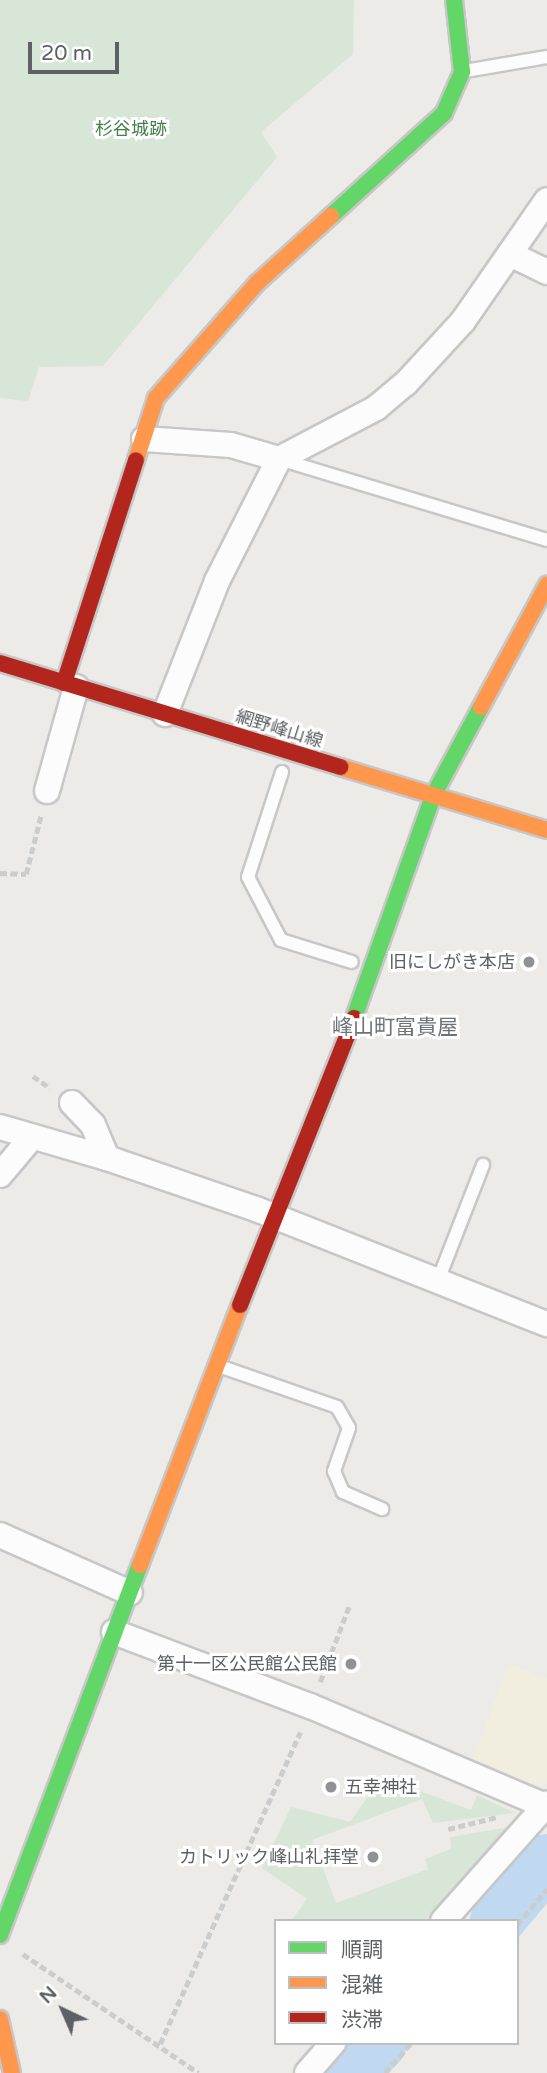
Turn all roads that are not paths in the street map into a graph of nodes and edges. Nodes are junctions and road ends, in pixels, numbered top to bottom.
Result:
1 (454, 0) edge
2 (547, 57) edge
3 (462, 72) junction
4 (547, 200) edge
5 (510, 254) junction
6 (547, 272) edge
7 (144, 439) junction
8 (279, 459) junction
9 (547, 540) edge
10 (547, 585) edge
11 (0, 663) edge
12 (70, 685) junction
13 (165, 714) junction
14 (282, 772) dead end
15 (47, 791) road end
16 (433, 796) junction
17 (547, 830) edge
18 (352, 962) dead end
19 (72, 1103) dead end
20 (0, 1127) edge
21 (32, 1137) junction
22 (107, 1158) junction
23 (483, 1165) dead end
24 (0, 1175) edge
25 (275, 1216) junction
26 (438, 1283) junction
27 (547, 1324) edge
28 (216, 1365) junction
29 (382, 1509) dead end
30 (0, 1535) edge
31 (130, 1593) junction
32 (114, 1632) junction
33 (546, 1805) edge
34 (445, 1919) edge
35 (0, 1935) edge
36 (0, 2019) edge
37 (331, 2045) edge
38 (12, 2073) edge
39 (307, 2073) edge

1 - 3 street
2 - 3 lane
3 - 7 street
4 - 5 street
5 - 6 street
5 - 8 street
7 - 8 street
7 - 12 street
8 - 9 lane
8 - 13 street
10 - 16 street
11 - 12 street, 網野峰山線
12 - 13 street, 網野峰山線
12 - 15 street
13 - 16 street, 網野峰山線
14 - 18 lane
16 - 17 street, 網野峰山線
16 - 25 street
19 - 22 street
20 - 21 street
21 - 22 street
21 - 24 street
22 - 25 street
23 - 26 lane
25 - 26 street
25 - 28 street
26 - 27 street
28 - 29 lane
28 - 31 street
30 - 31 street
31 - 32 street
32 - 33 street
32 - 35 street
33 - 34 street
36 - 38 street
37 - 39 street

